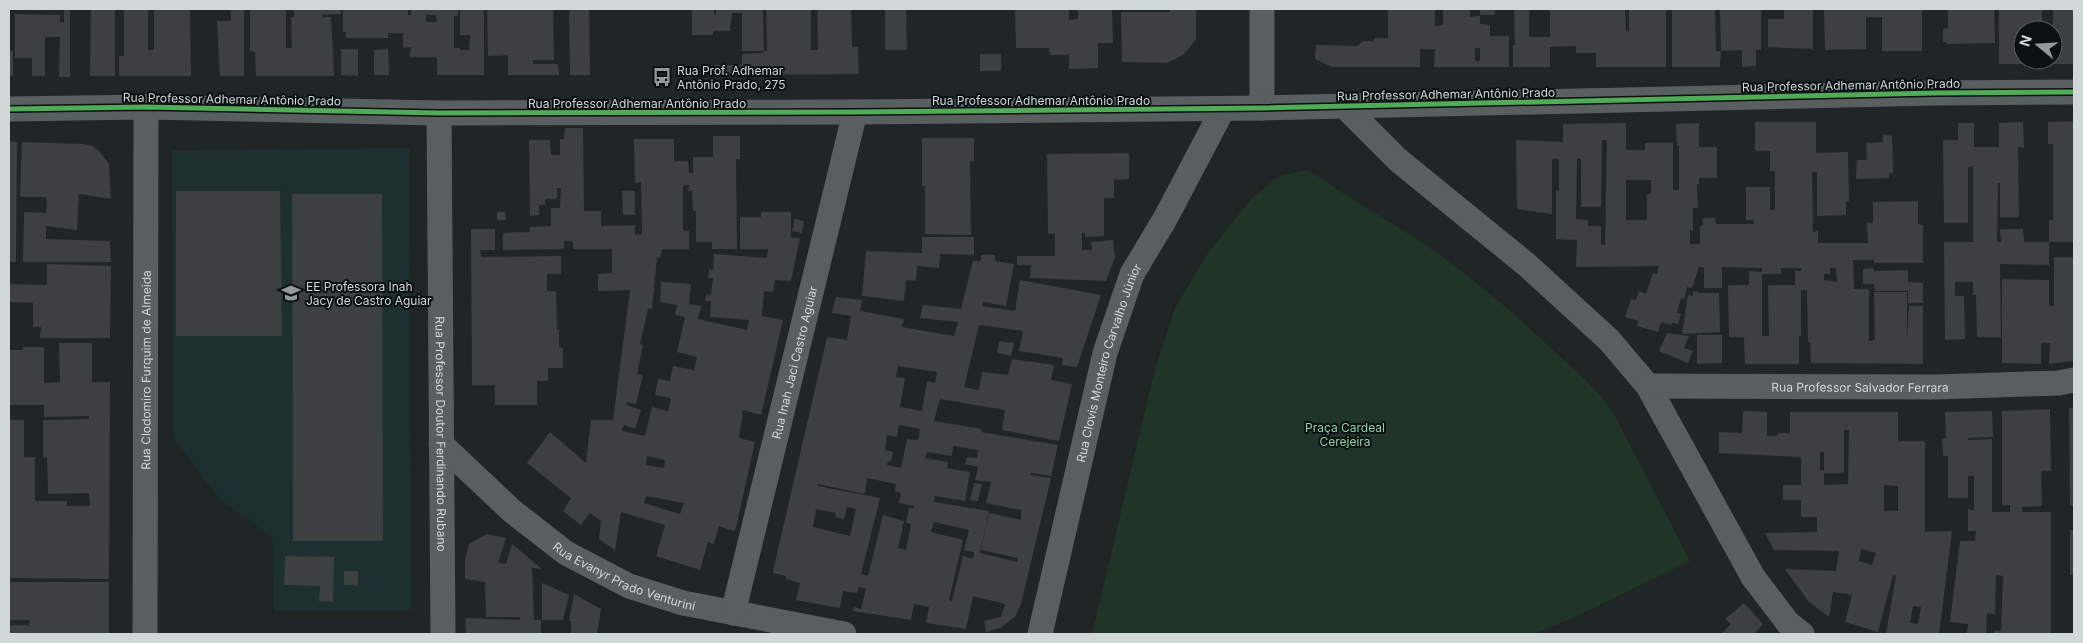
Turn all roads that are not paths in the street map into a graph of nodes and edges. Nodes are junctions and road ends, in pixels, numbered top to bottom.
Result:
1 (1262, 9) edge
2 (2074, 92) edge
3 (1344, 106) junction
4 (146, 107) junction
5 (1262, 108) junction
6 (9, 109) edge
7 (1223, 109) junction
8 (855, 112) junction
9 (439, 114) junction
10 (2074, 380) edge
11 (1648, 386) junction
12 (441, 444) junction
13 (733, 613) junction
14 (145, 634) edge
15 (443, 634) edge
16 (844, 634) edge
17 (1040, 634) edge
18 (1802, 634) edge

1 - 5 street
2 - 3 street, Rua Professor Adhemar Antônio Prado
3 - 5 street, Rua Professor Adhemar Antônio Prado
3 - 11 street
4 - 6 street, Rua Professor Adhemar Antônio Prado
4 - 9 street, Rua Professor Adhemar Antônio Prado
4 - 14 street, Rua Clodomiro Furquim de Almeida
5 - 7 street, Rua Professor Adhemar Antônio Prado
7 - 8 street, Rua Professor Adhemar Antônio Prado
7 - 17 street, Rua Clovis Monteiro Carvalho Júnior
8 - 9 street, Rua Professor Adhemar Antônio Prado
8 - 13 street, Rua Inah Jaci Castro Aguiar
9 - 12 street, Rua Professor Doutor Ferdinando Rubano
10 - 11 street, Rua Professor Salvador Ferrara
11 - 18 street
12 - 13 street, Rua Evanyr Prado Venturini
12 - 15 street, Rua Professor Doutor Ferdinando Rubano
13 - 16 street, Rua Evanyr Prado Venturini

